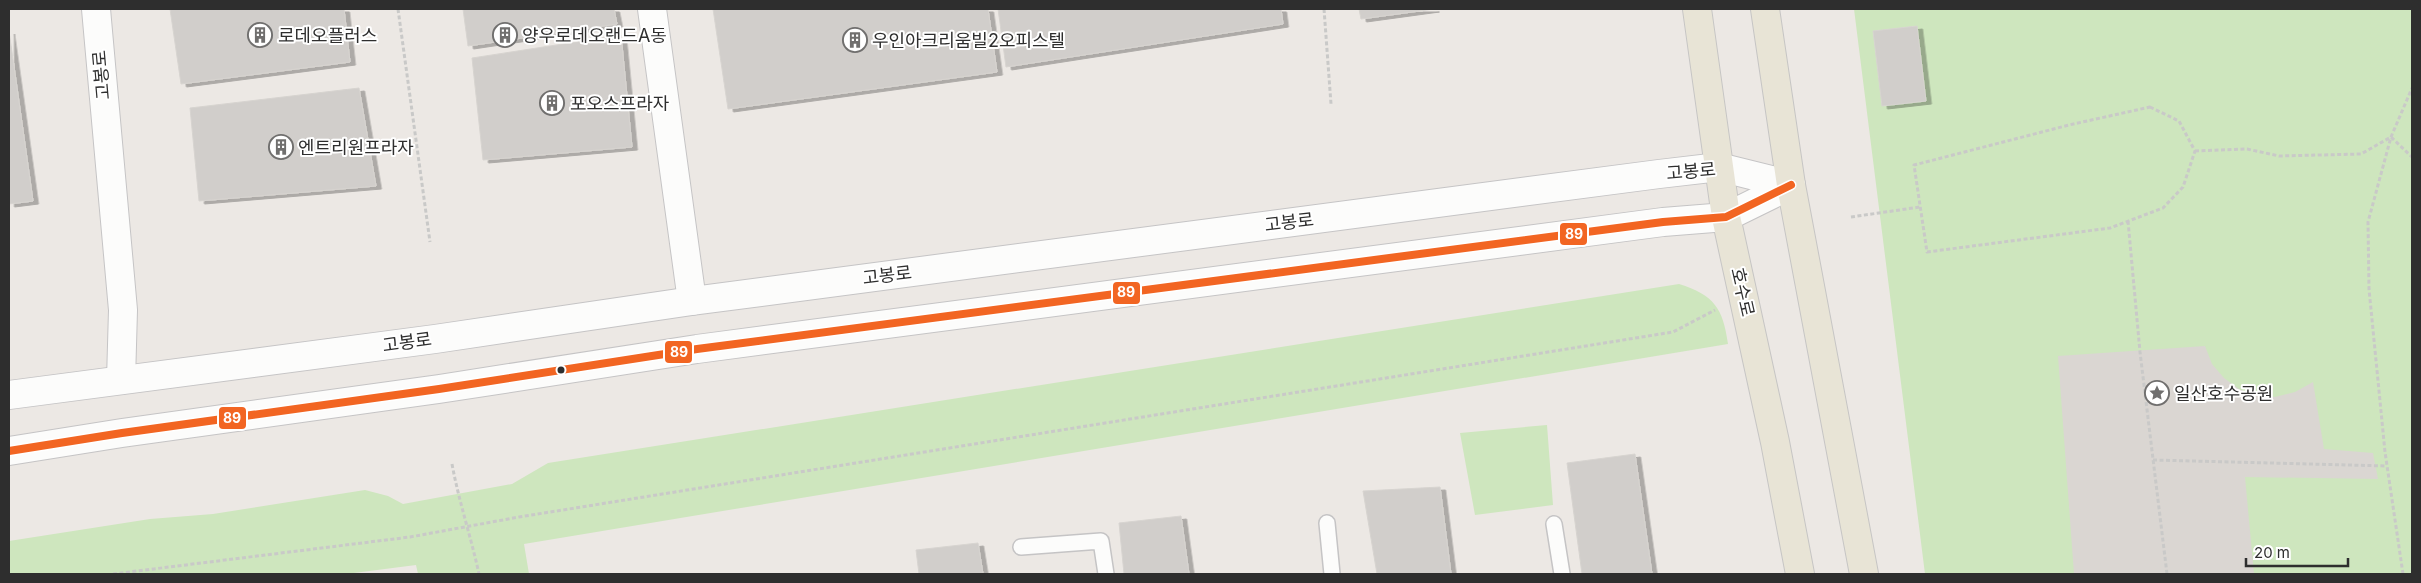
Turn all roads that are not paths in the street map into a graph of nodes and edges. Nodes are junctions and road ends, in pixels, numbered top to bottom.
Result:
1 (96, 9) edge
2 (652, 9) edge
3 (1697, 9) edge
4 (1765, 9) edge
5 (1719, 167) junction
6 (1790, 185) junction
7 (1726, 217) junction
8 (692, 301) junction
9 (121, 380) junction
10 (9, 395) edge
11 (9, 451) edge
12 (1327, 523) dead end
13 (1554, 524) dead end
14 (1021, 547) dead end
15 (1106, 574) edge
16 (1332, 574) edge
17 (1562, 574) edge
18 (1800, 574) edge
19 (1864, 574) edge

1 - 9 main road, 고봉로
2 - 8 main road
3 - 5 main road, 호수로
4 - 6 main road
5 - 6 main road, 고봉로
5 - 7 main road, 호수로
5 - 8 main road, 고봉로
6 - 7 main road
6 - 19 main road
7 - 11 main road
7 - 18 main road, 호수로
8 - 9 main road, 고봉로
9 - 10 main road, 고봉로
12 - 16 lane
13 - 17 lane
14 - 15 lane

